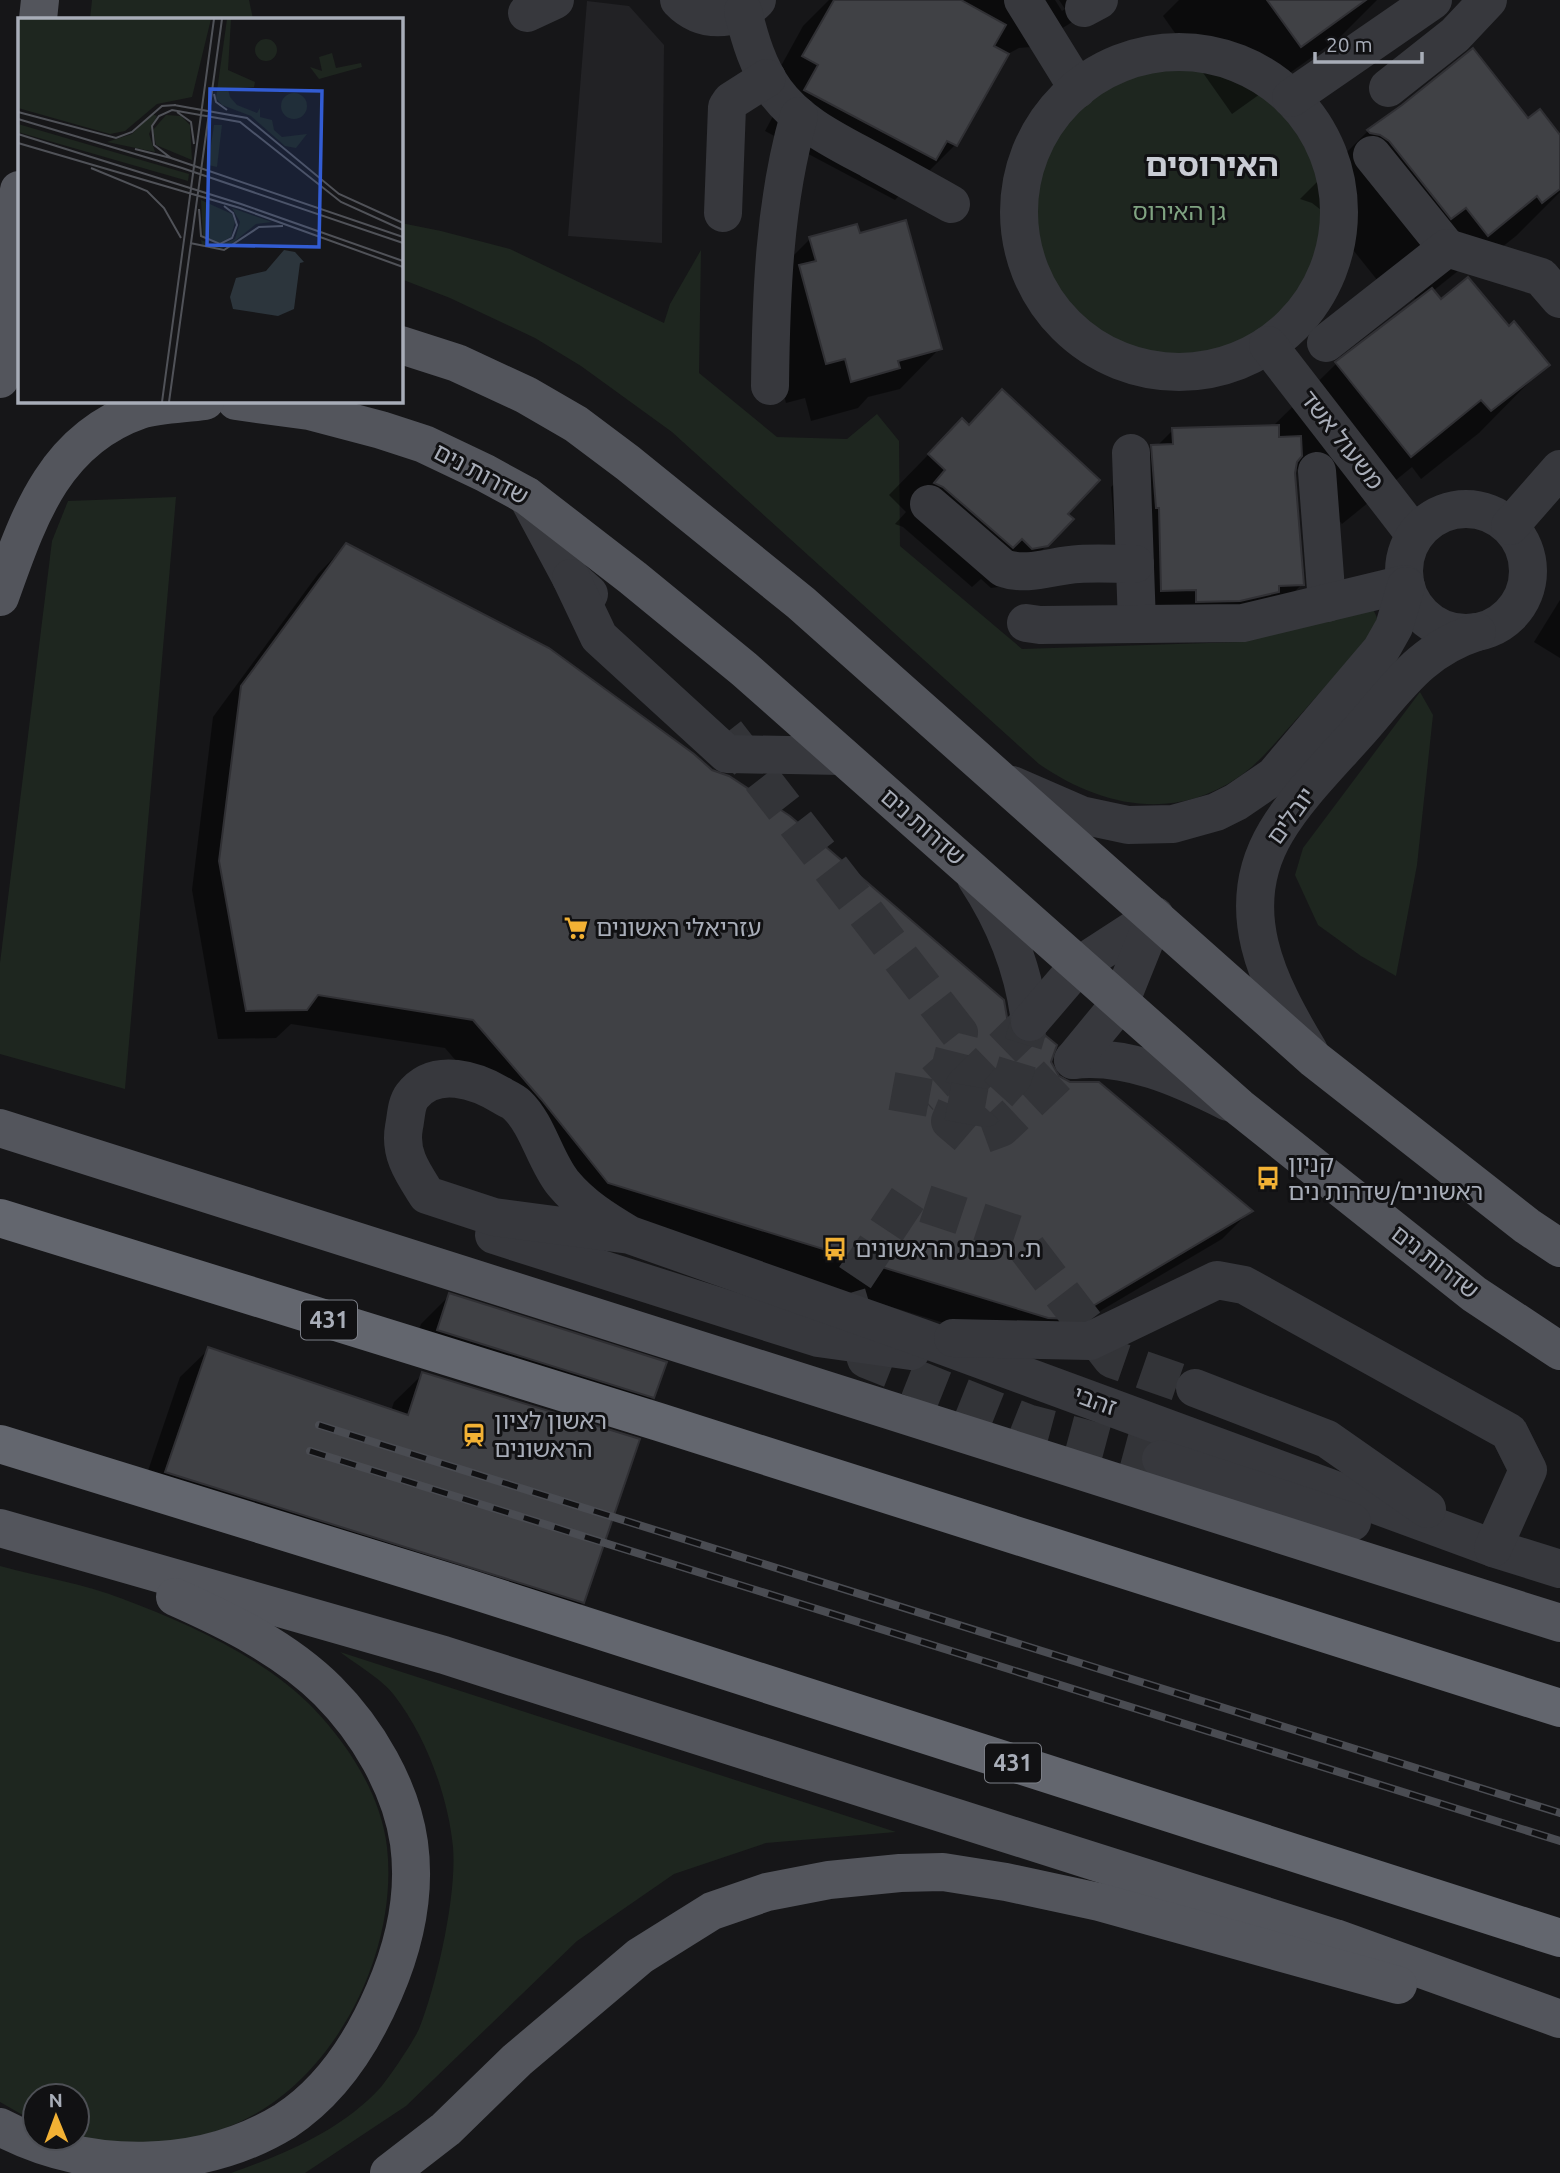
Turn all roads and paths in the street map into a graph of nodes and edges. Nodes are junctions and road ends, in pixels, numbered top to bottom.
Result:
1 (40, 0) edge
2 (63, 0) edge
3 (679, 0) edge
4 (1023, 0) edge
5 (1433, 0) edge
6 (1488, 0) edge
7 (750, 6) edge
8 (38, 18) edge
9 (63, 18) edge
10 (767, 78) junction
11 (1388, 88) dead end
12 (1078, 89) junction
13 (1291, 98) junction
14 (799, 116) junction
15 (1372, 155) dead end
16 (18, 200) edge
17 (951, 204) dead end
18 (723, 214) dead end
19 (1447, 248) junction
20 (1553, 279) edge
21 (10, 282) edge
22 (1326, 344) dead end
23 (402, 345) edge
24 (1268, 345) junction
25 (5, 371) edge
26 (770, 386) dead end
27 (198, 402) edge
28 (243, 402) edge
29 (1131, 453) dead end
30 (1560, 469) edge
31 (1317, 471) dead end
32 (527, 496) junction
33 (929, 504) dead end
34 (1510, 526) junction
35 (1415, 535) junction
36 (1135, 564) junction
37 (571, 578) junction
38 (1406, 585) junction
39 (0, 597) edge
40 (1327, 603) junction
41 (1026, 623) dead end
42 (1137, 624) junction
43 (1477, 632) junction
44 (711, 715) tunnel mouth
45 (842, 756) junction
46 (1001, 780) junction
47 (967, 865) junction
48 (1155, 916) junction
49 (1078, 966) junction
50 (1120, 1003) junction
51 (1314, 1059) junction
52 (1239, 1107) junction
53 (0, 1128) edge
54 (427, 1195) junction
55 (0, 1219) edge
56 (630, 1235) junction
57 (1560, 1248) edge
58 (922, 1338) junction
59 (1560, 1351) edge
60 (991, 1363) junction
61 (1195, 1388) tunnel mouth
62 (0, 1444) edge
63 (1161, 1459) tunnel mouth
64 (0, 1530) edge
65 (1488, 1546) junction
66 (1555, 1561) edge
67 (1560, 1623) edge
68 (1560, 1708) edge
69 (1560, 1938) edge
70 (1560, 2019) edge
71 (1560, 2031) edge
72 (0, 2127) edge
73 (389, 2173) edge

1 - 8 main road
2 - 9 main road
3 - 7 street
4 - 12 street
5 - 13 street
6 - 11 street
7 - 10 street
10 - 14 street
10 - 18 street
12 - 13 street
12 - 24 street
13 - 24 street
14 - 17 street
14 - 26 street
15 - 19 street
16 - 21 main road
19 - 20 street
19 - 22 street
21 - 25 main road
23 - 46 main road
24 - 35 street, משעול אשד
27 - 39 main road
28 - 32 main road, שדרות נים
29 - 36 street
30 - 34 street
31 - 40 street
32 - 37 street
32 - 45 main road, שדרות נים
33 - 36 street
34 - 35 street
34 - 43 street
35 - 38 street
36 - 42 street
37 - 44 street
37 - 45 street
38 - 40 street
38 - 43 street
38 - 46 street, יובלים
40 - 42 street
41 - 42 street
43 - 51 street, יובלים
45 - 47 main road, שדרות נים
46 - 48 main road
47 - 49 main road, שדרות נים
47 - 49 street
48 - 49 street
48 - 50 street
48 - 51 main road
49 - 50 main road, שדרות נים
50 - 52 main road, שדרות נים
50 - 52 street
51 - 57 main road
52 - 59 main road, שדרות נים
53 - 67 main road
54 - 56 street
54 - 56 street
54 - 60 street
55 - 68 highway, 431
56 - 58 street, זהבי
58 - 60 street, זהבי
58 - 65 street
60 - 65 street, זהבי
61 - 65 street
62 - 69 highway, 431
63 - 66 street
64 - 70 main road
64 - 72 main road
65 - 66 street, זהבי
71 - 73 main road

